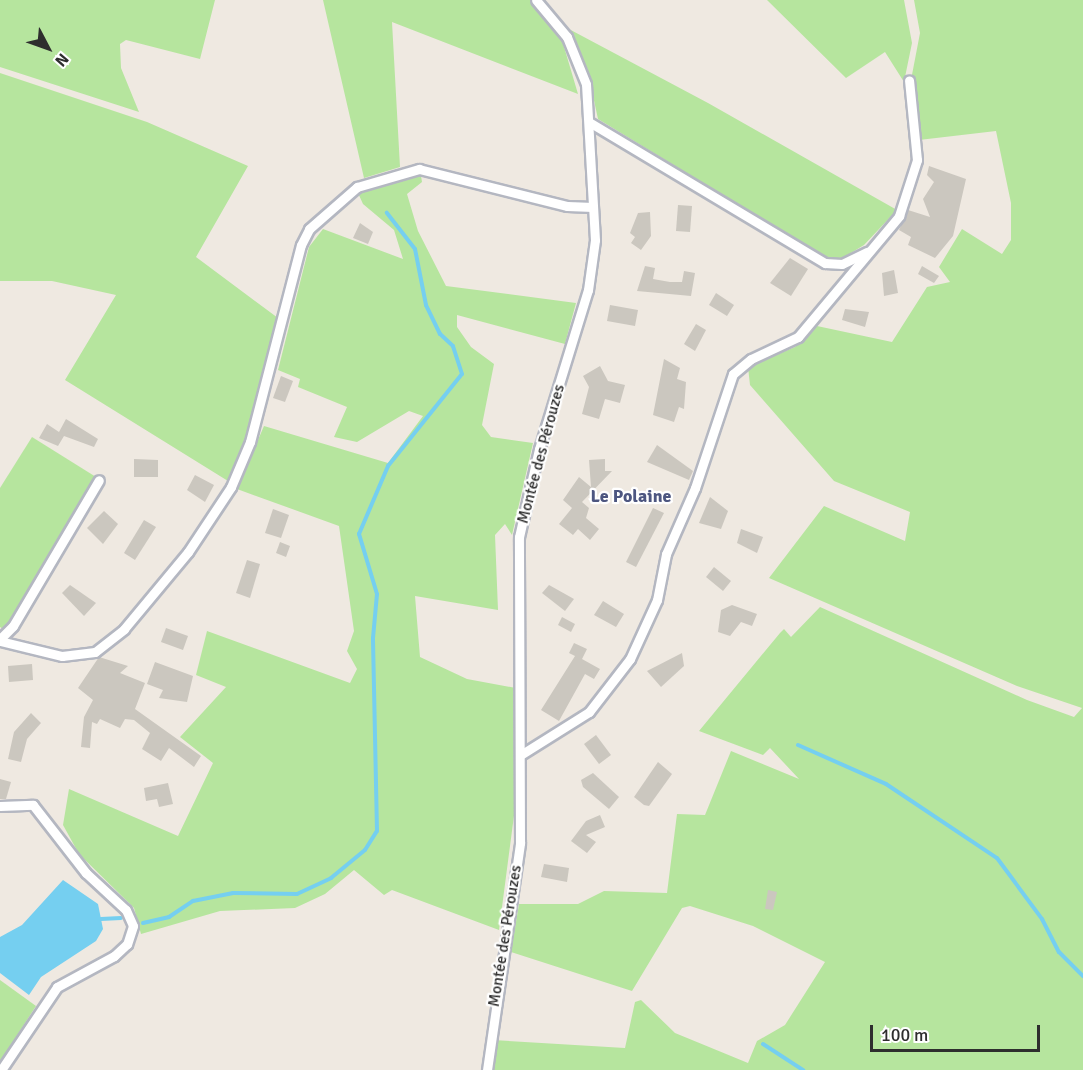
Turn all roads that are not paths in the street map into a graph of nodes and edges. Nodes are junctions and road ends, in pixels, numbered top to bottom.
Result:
1 (536, 0) edge
2 (909, 80) dead end
3 (589, 122) junction
4 (593, 207) junction
5 (867, 252) junction
6 (99, 480) dead end
7 (13, 626) junction
8 (0, 640) edge
9 (19, 643) junction
10 (522, 754) junction
11 (0, 806) edge
12 (1, 1070) edge
13 (487, 1070) edge

1 - 3 street, Montée des Pérouzes
2 - 5 street
3 - 4 street, Montée des Pérouzes
3 - 5 street
4 - 9 street
4 - 10 street, Montée des Pérouzes
5 - 10 street
6 - 7 street
7 - 8 street
7 - 9 street
8 - 9 street
10 - 13 street, Montée des Pérouzes
11 - 12 street

